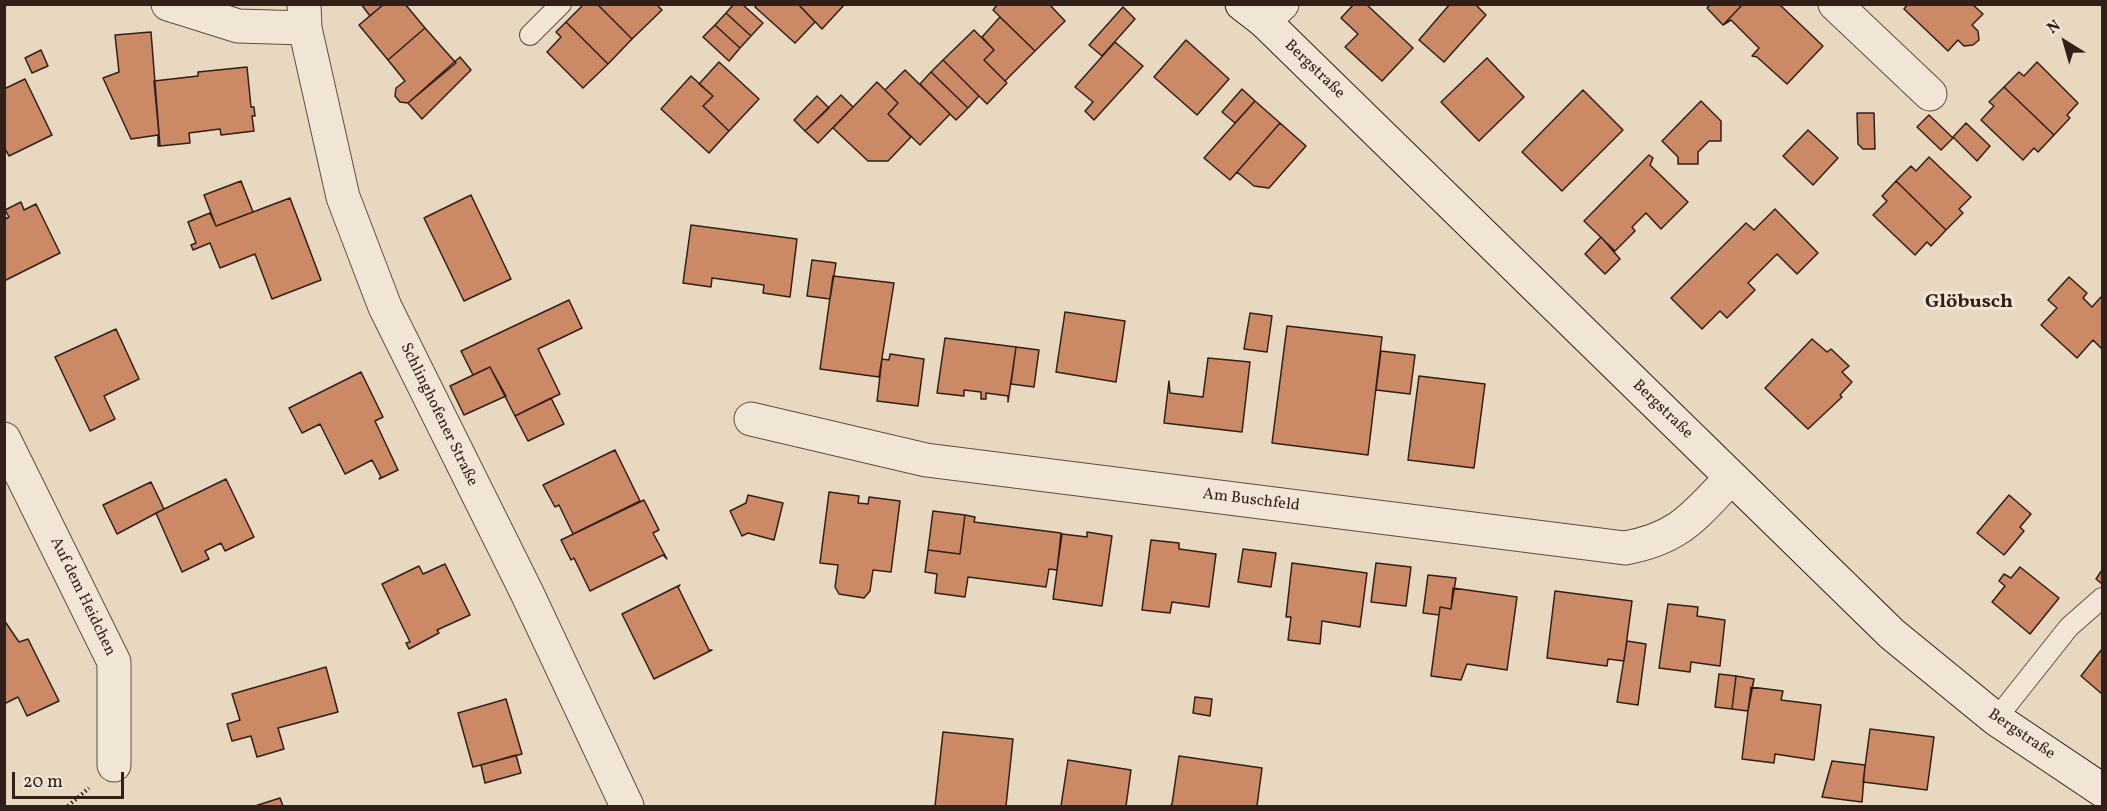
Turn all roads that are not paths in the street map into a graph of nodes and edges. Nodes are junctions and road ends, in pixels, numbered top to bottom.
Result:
1 (168, 4) edge
2 (561, 4) edge
3 (1835, 4) edge
4 (1263, 10) edge
5 (304, 16) edge
6 (530, 35) dead end
7 (1930, 94) dead end
8 (751, 418) dead end
9 (4, 439) edge
10 (1731, 477) junction
11 (2103, 598) edge
12 (1996, 719) junction
13 (114, 765) dead end
14 (2103, 790) edge
15 (627, 807) edge

1 - 5 street
2 - 6 lane
3 - 7 street
4 - 10 street, Bergstraße
5 - 15 street, Schlinghofener Straße
8 - 10 street, Am Buschfeld
9 - 13 street, Auf dem Heidchen
10 - 12 street, Bergstraße
11 - 12 lane
12 - 14 street, Bergstraße

